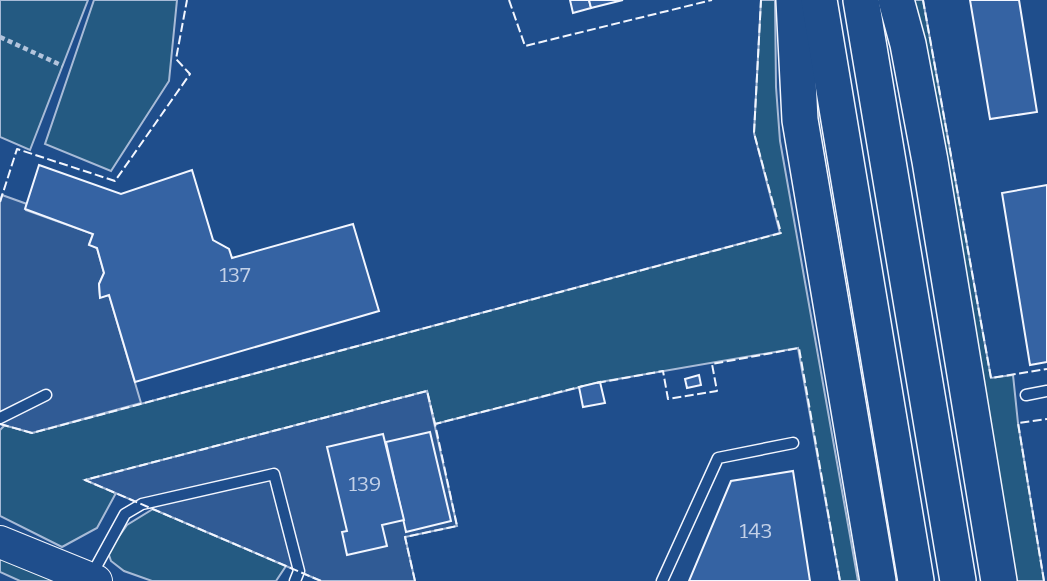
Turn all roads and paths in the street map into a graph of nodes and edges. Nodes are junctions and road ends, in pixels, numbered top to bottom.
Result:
1 (794, 0) edge
2 (819, 0) edge
3 (861, 0) edge
4 (896, 0) edge
5 (0, 37) edge
6 (62, 66) dead end
7 (1047, 391) edge
8 (1026, 394) dead end
9 (46, 396) dead end
10 (0, 418) edge
11 (793, 443) dead end
12 (0, 542) edge
13 (93, 580) edge
14 (295, 581) edge
15 (662, 581) edge
16 (878, 581) edge
17 (916, 581) edge
18 (958, 581) edge
19 (999, 581) edge

1 - 16 main road
2 - 17 main road
3 - 18 main road
4 - 19 main road
5 - 6 path
7 - 8 lane
9 - 10 lane
11 - 15 lane
12 - 13 main road
13 - 14 lane

